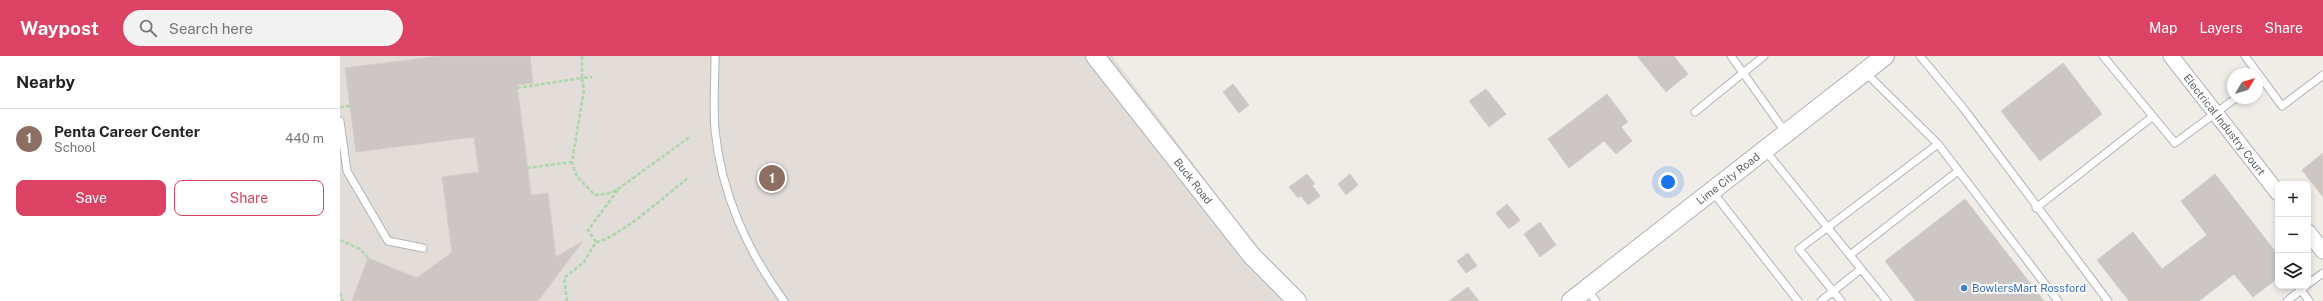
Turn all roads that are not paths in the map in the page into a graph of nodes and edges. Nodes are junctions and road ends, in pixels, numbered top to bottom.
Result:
1 (715, 56) edge
2 (1096, 56) edge
3 (1731, 56) edge
4 (1764, 56) edge
5 (1884, 56) edge
6 (1920, 56) edge
7 (2103, 56) edge
8 (2171, 56) edge
9 (2245, 56) edge
10 (2252, 68) edge
11 (1744, 72) junction
12 (1864, 72) junction
13 (2323, 75) edge
14 (2263, 85) edge
15 (2228, 104) edge
16 (1695, 112) dead end
17 (2216, 114) junction
18 (2152, 117) junction
19 (340, 120) edge
20 (1786, 133) junction
21 (1938, 144) junction
22 (1765, 150) junction
23 (1958, 171) junction
24 (2275, 189) edge
25 (1711, 191) junction
26 (2036, 208) junction
27 (1827, 226) junction
28 (2311, 236) edge
29 (423, 248) dead end
30 (2323, 251) edge
31 (1850, 255) junction
32 (1861, 269) junction
33 (2323, 273) edge
34 (2311, 282) edge
35 (2302, 289) edge
36 (2306, 289) edge
37 (1833, 292) junction
38 (1591, 295) edge
39 (784, 301) edge
40 (1297, 301) edge
41 (1570, 301) edge
42 (1798, 301) edge
43 (1821, 301) edge
44 (1840, 301) edge
45 (1887, 301) edge
46 (2058, 301) edge
47 (2108, 301) edge
48 (2287, 301) edge
49 (2310, 301) edge

1 - 39 lane
2 - 40 street, Buck Road
3 - 11 lane
4 - 11 lane
5 - 12 street, Lime City Road
6 - 26 lane
7 - 18 lane
8 - 17 street, Electrical Industry Court
9 - 10 lane
11 - 16 lane
11 - 20 lane
12 - 20 street, Lime City Road
12 - 21 lane
13 - 14 lane
15 - 17 lane
17 - 18 lane
17 - 24 street, Electrical Industry Court
18 - 26 lane
19 - 29 lane
20 - 22 street, Lime City Road
21 - 23 lane
21 - 27 lane
22 - 25 street, Lime City Road
22 - 27 lane
23 - 31 lane
23 - 46 lane
25 - 38 street, Lime City Road
25 - 42 lane
26 - 47 lane
27 - 31 lane
27 - 37 lane
28 - 30 street
31 - 32 lane
32 - 37 lane
32 - 45 lane
33 - 34 lane
35 - 48 lane
36 - 49 lane
37 - 43 lane
37 - 44 lane
38 - 41 street, Lime City Road

